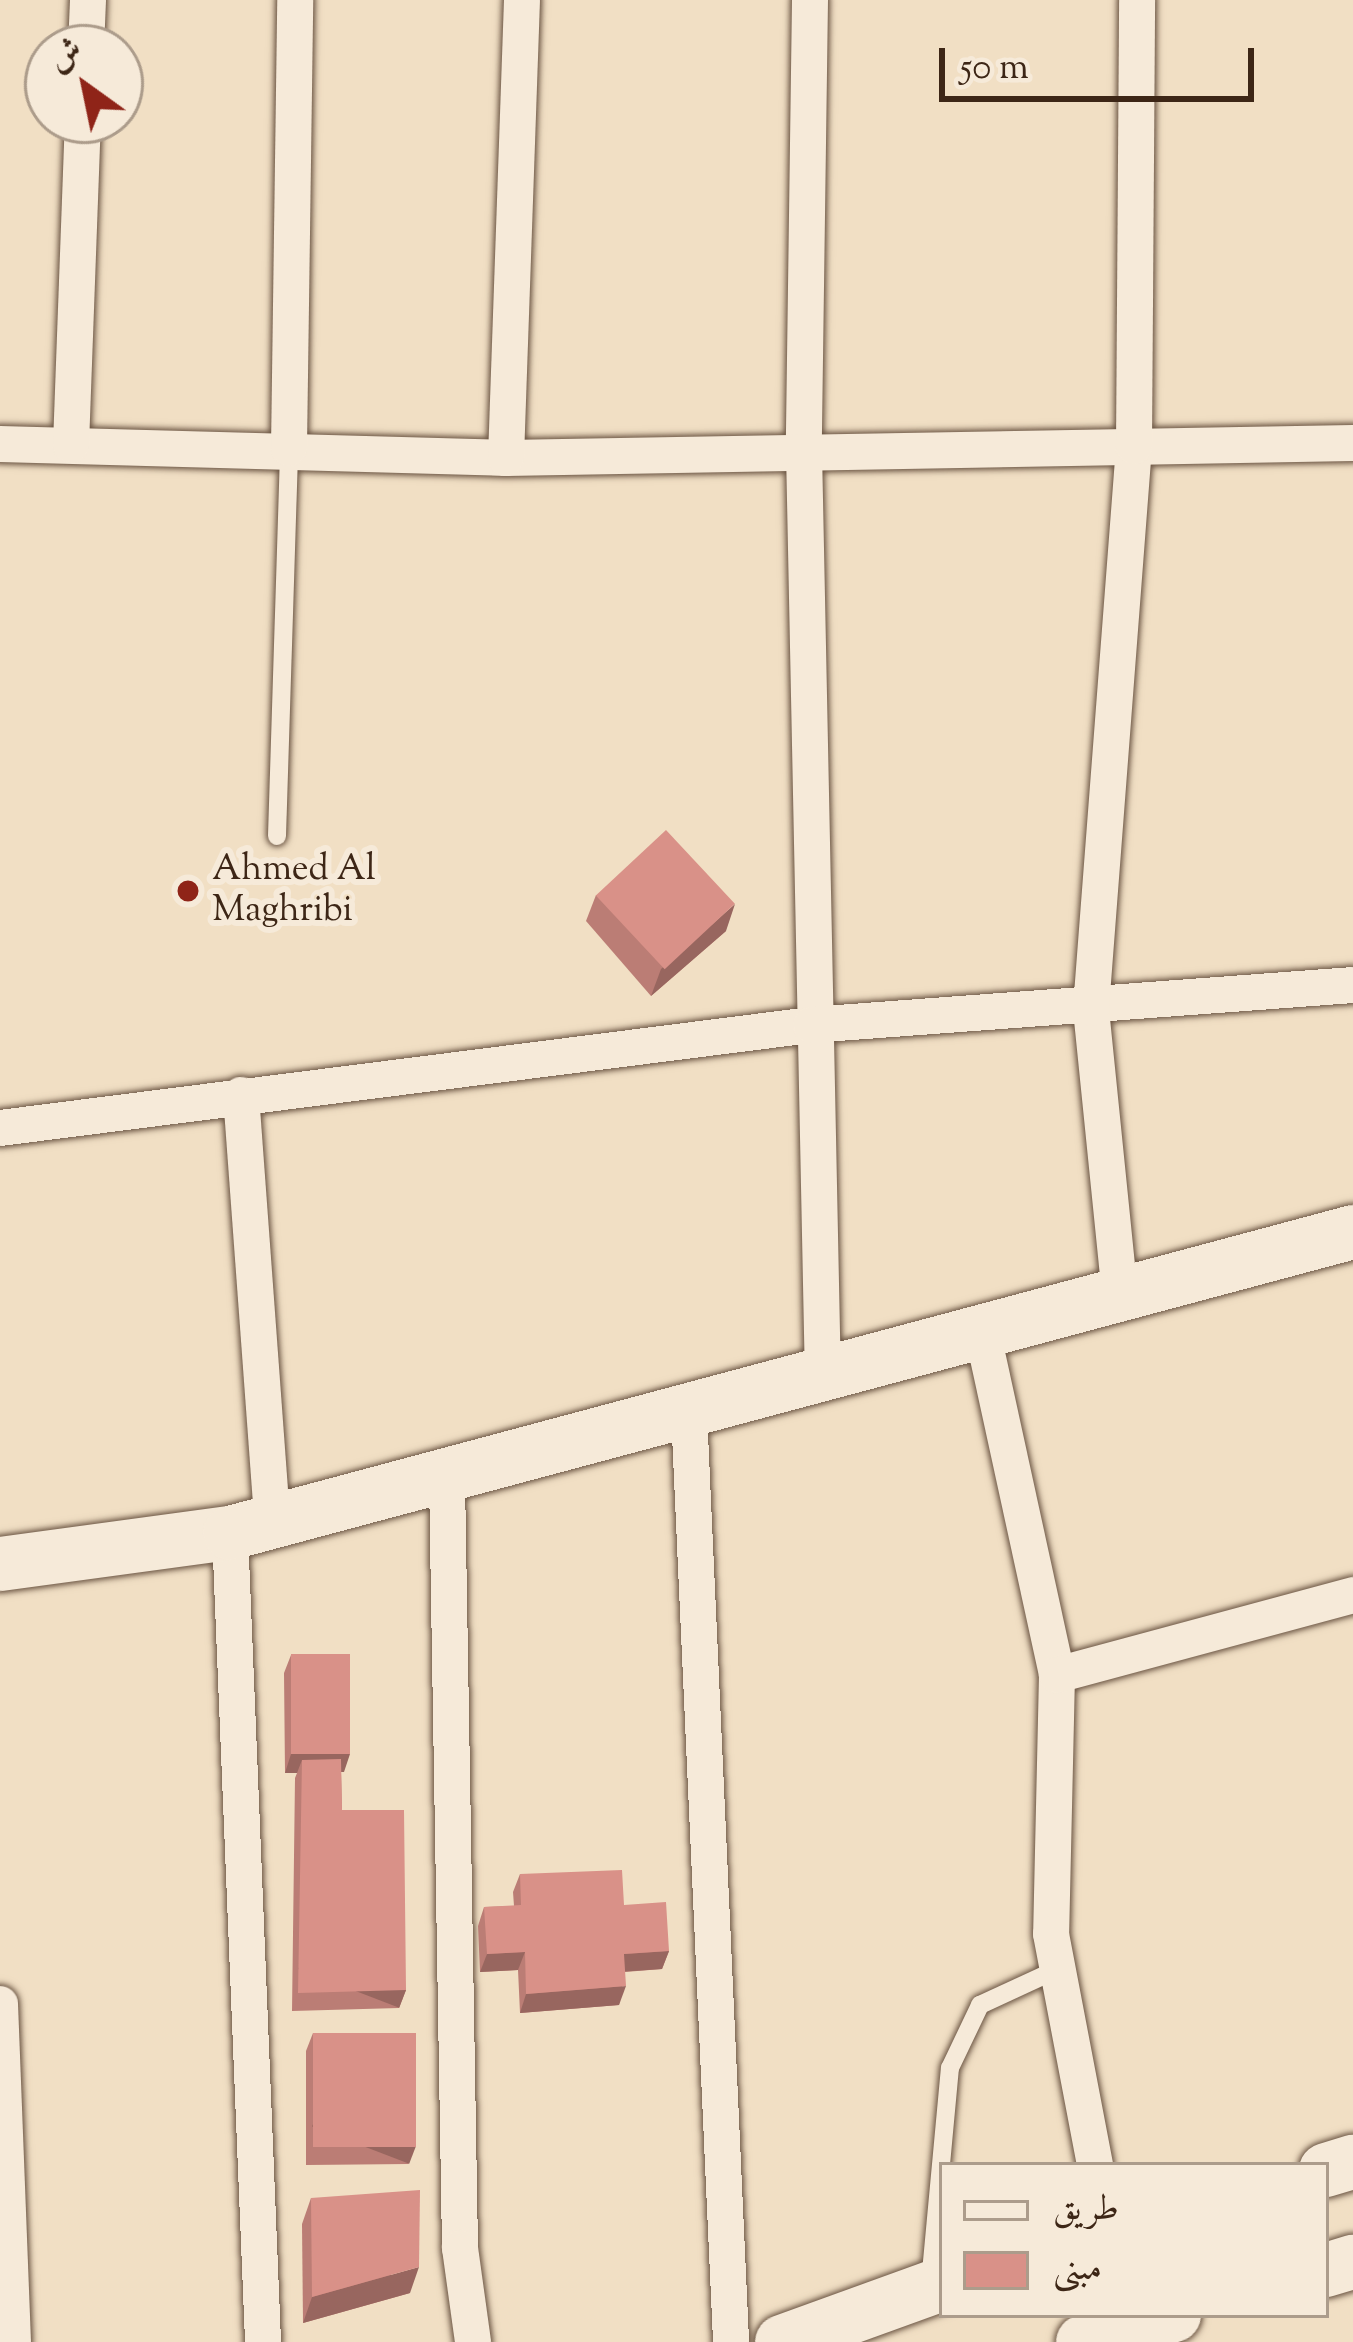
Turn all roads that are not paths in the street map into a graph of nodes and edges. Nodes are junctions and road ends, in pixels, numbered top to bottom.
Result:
1 (295, 0) edge
2 (523, 0) edge
3 (810, 0) edge
4 (1137, 0) edge
5 (82, 144) edge
6 (1353, 442) edge
7 (0, 444) edge
8 (71, 445) junction
9 (1134, 446) junction
10 (289, 448) junction
11 (804, 451) junction
12 (506, 458) junction
13 (277, 836) dead end
14 (1353, 985) edge
15 (1091, 1008) junction
16 (811, 1025) junction
17 (241, 1094) junction
18 (0, 1127) edge
19 (1353, 1232) edge
20 (1120, 1295) junction
21 (982, 1335) junction
22 (823, 1379) junction
23 (688, 1412) junction
24 (448, 1479) junction
25 (251, 1528) junction
26 (0, 1564) edge
27 (1353, 1595) edge
28 (1057, 1675) junction
29 (1058, 1969) junction
30 (0, 2004) edge
31 (2, 2045) edge
32 (944, 2162) edge
33 (1094, 2162) edge
34 (939, 2239) edge
35 (936, 2286) edge
36 (1164, 2318) edge
37 (8, 2328) edge
38 (262, 2342) edge
39 (473, 2342) edge
40 (731, 2342) edge
41 (782, 2342) edge
42 (1084, 2342) edge

1 - 10 street
2 - 12 street
3 - 11 street
4 - 9 street
5 - 8 street
6 - 9 street
7 - 8 street
8 - 10 street
9 - 11 street
9 - 15 street
10 - 12 street
10 - 13 lane
11 - 12 street
11 - 16 street
14 - 15 street
15 - 16 street
15 - 20 street
16 - 17 street
16 - 22 street
17 - 18 street
17 - 25 street
19 - 20 street
20 - 21 street
21 - 22 street
21 - 28 street
22 - 23 street
23 - 24 street
23 - 40 street
24 - 25 street
24 - 39 street
25 - 26 street
25 - 38 street
27 - 28 street
28 - 29 street
29 - 32 lane
29 - 33 street
30 - 31 street
31 - 37 street
34 - 35 lane
35 - 41 street
36 - 42 street

